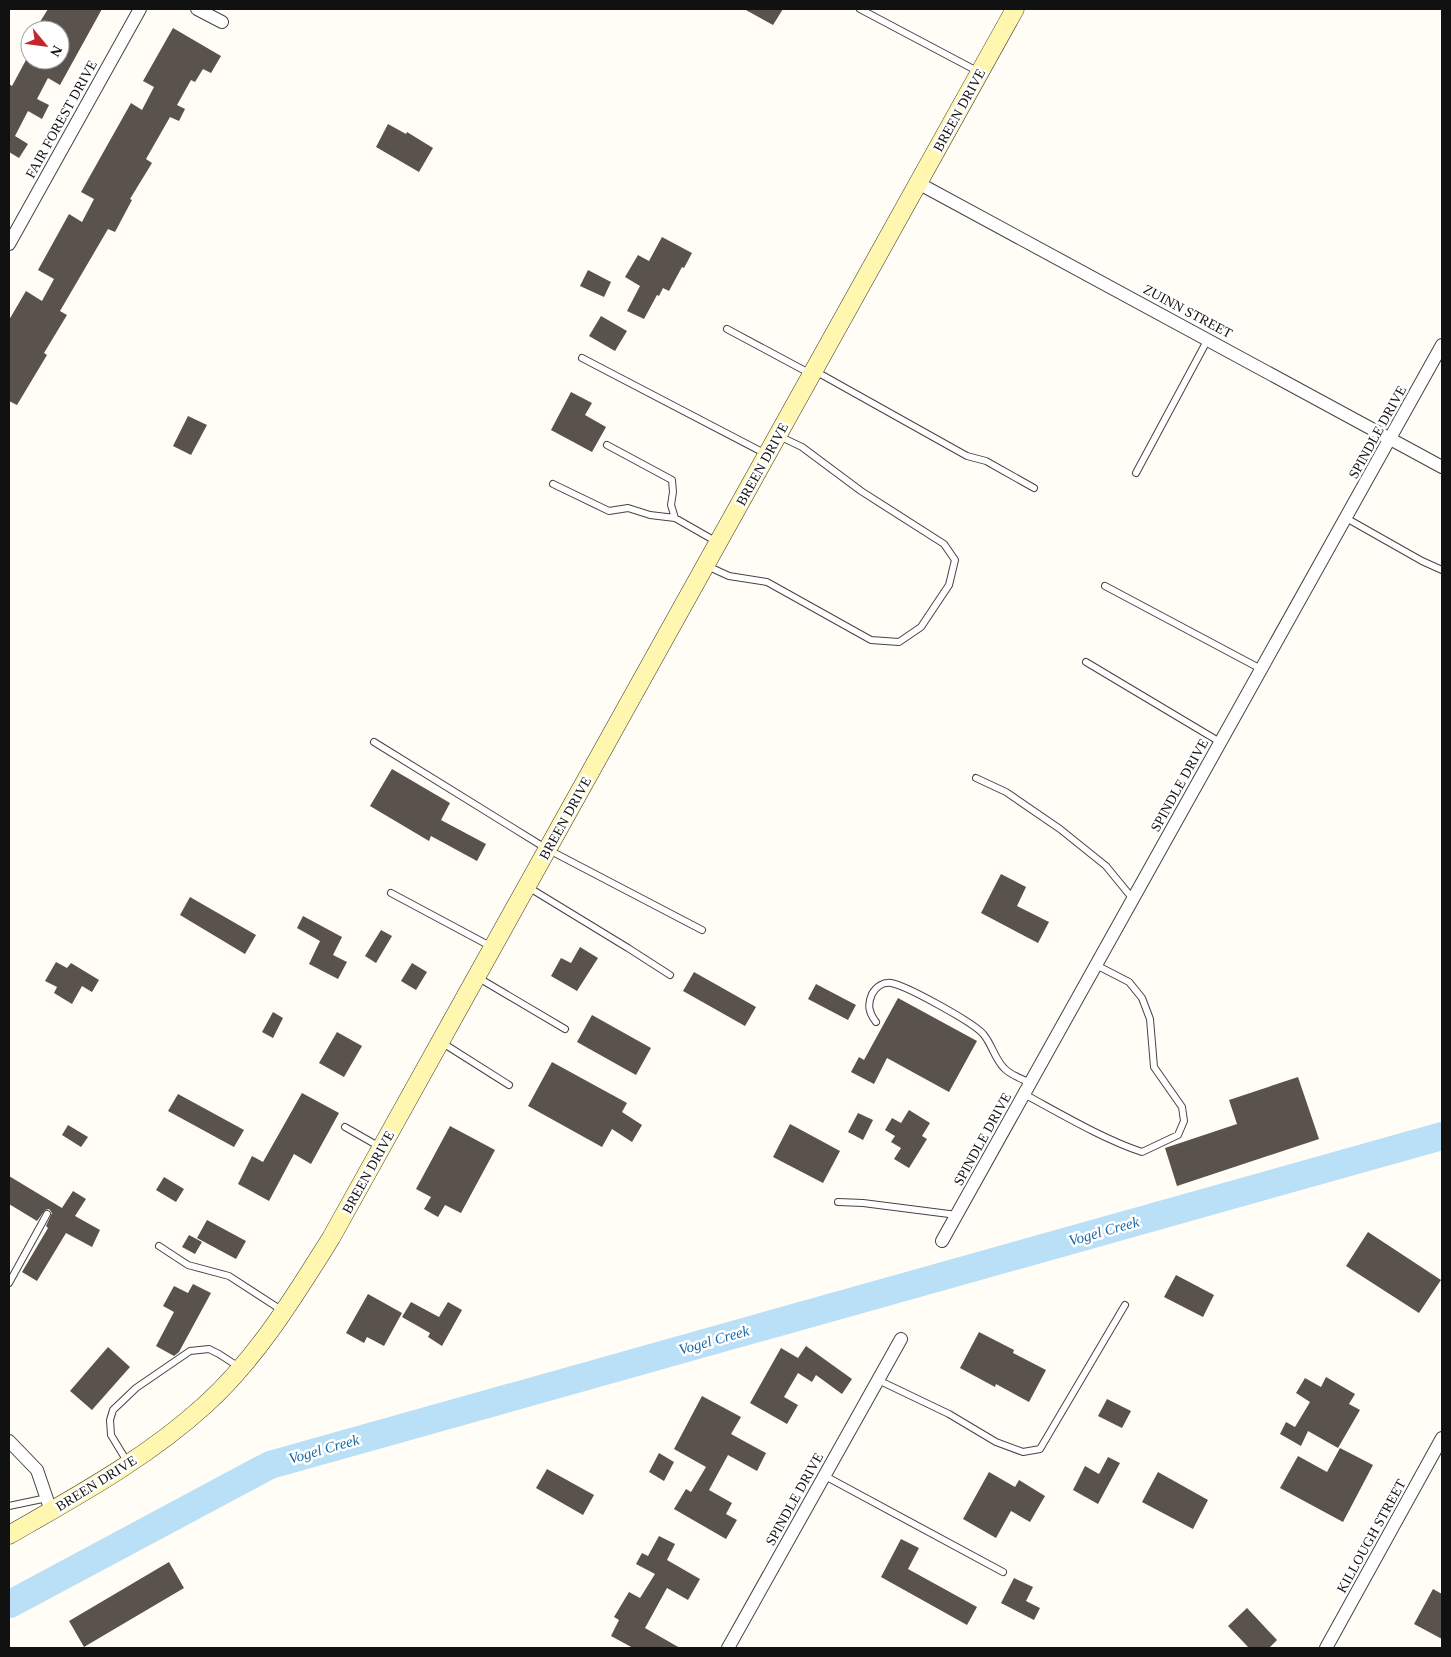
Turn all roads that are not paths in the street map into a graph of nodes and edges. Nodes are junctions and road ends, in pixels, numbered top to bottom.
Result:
1 (140, 9) edge
2 (198, 9) edge
3 (860, 9) edge
4 (1015, 9) edge
5 (222, 22) dead end
6 (980, 72) junction
7 (918, 183) junction
8 (9, 244) edge
9 (727, 329) dead end
10 (1208, 339) junction
11 (1442, 345) edge
12 (582, 358) dead end
13 (813, 372) junction
14 (778, 436) junction
15 (1390, 438) junction
16 (607, 445) dead end
17 (767, 455) junction
18 (1442, 467) edge
19 (1136, 473) dead end
20 (553, 484) dead end
21 (1034, 488) dead end
22 (675, 518) junction
23 (1346, 518) junction
24 (718, 542) junction
25 (706, 565) junction
26 (1442, 570) edge
27 (1105, 586) dead end
28 (1086, 662) dead end
29 (1261, 669) junction
30 (374, 742) dead end
31 (1220, 742) junction
32 (976, 778) dead end
33 (547, 849) junction
34 (527, 886) junction
35 (391, 893) dead end
36 (1133, 899) junction
37 (702, 930) dead end
38 (493, 947) junction
39 (1096, 965) junction
40 (670, 975) dead end
41 (476, 977) junction
42 (876, 1022) dead end
43 (565, 1029) dead end
44 (440, 1042) junction
45 (509, 1085) dead end
46 (1027, 1089) junction
47 (345, 1127) dead end
48 (381, 1148) junction
49 (838, 1202) dead end
50 (47, 1214) dead end
51 (957, 1215) junction
52 (942, 1241) dead end
53 (159, 1246) dead end
54 (9, 1283) edge
55 (1125, 1305) dead end
56 (284, 1311) junction
57 (901, 1339) dead end
58 (240, 1368) junction
59 (878, 1380) junction
60 (1442, 1438) edge
61 (9, 1440) edge
62 (128, 1464) junction
63 (824, 1476) junction
64 (49, 1504) junction
65 (9, 1506) edge
66 (9, 1535) edge
67 (1003, 1572) dead end
68 (728, 1648) edge
69 (1326, 1648) edge

1 - 8 street, FAIR FOREST DRIVE
2 - 5 street
3 - 6 lane
4 - 6 street, BREEN DRIVE
6 - 7 street, BREEN DRIVE
7 - 10 street, ZUINN STREET
7 - 13 street, BREEN DRIVE
9 - 13 lane
10 - 15 street, ZUINN STREET
10 - 19 lane
11 - 15 street, SPINDLE DRIVE
12 - 17 lane
13 - 14 street, BREEN DRIVE
13 - 21 lane
14 - 17 street, BREEN DRIVE
14 - 25 lane
15 - 18 street, ZUINN STREET
15 - 23 street, SPINDLE DRIVE
16 - 22 lane
17 - 24 street, BREEN DRIVE
20 - 22 lane
22 - 24 lane
23 - 26 lane
23 - 29 street, SPINDLE DRIVE
24 - 25 street, BREEN DRIVE
25 - 33 street, BREEN DRIVE
27 - 29 lane
28 - 31 lane
29 - 31 street, SPINDLE DRIVE
30 - 33 lane
31 - 36 street, SPINDLE DRIVE
32 - 36 lane
33 - 34 street, BREEN DRIVE
33 - 37 lane
34 - 38 street, BREEN DRIVE
34 - 40 lane
35 - 38 lane
36 - 39 street, SPINDLE DRIVE
38 - 41 street, BREEN DRIVE
39 - 46 street, SPINDLE DRIVE
39 - 46 lane
41 - 43 lane
41 - 44 street, BREEN DRIVE
42 - 46 lane
44 - 45 lane
44 - 48 street, BREEN DRIVE
46 - 51 street, SPINDLE DRIVE
47 - 48 lane
48 - 56 street, BREEN DRIVE
49 - 51 lane
50 - 54 lane
51 - 52 street, SPINDLE DRIVE
53 - 56 lane
55 - 59 lane
56 - 58 street, BREEN DRIVE
57 - 59 street, SPINDLE DRIVE
58 - 62 street, BREEN DRIVE
58 - 62 lane
59 - 63 street, SPINDLE DRIVE
60 - 69 street, KILLOUGH STREET
61 - 64 street
62 - 64 street, BREEN DRIVE
63 - 67 lane
63 - 68 street, SPINDLE DRIVE
64 - 65 lane
64 - 66 street, BREEN DRIVE

